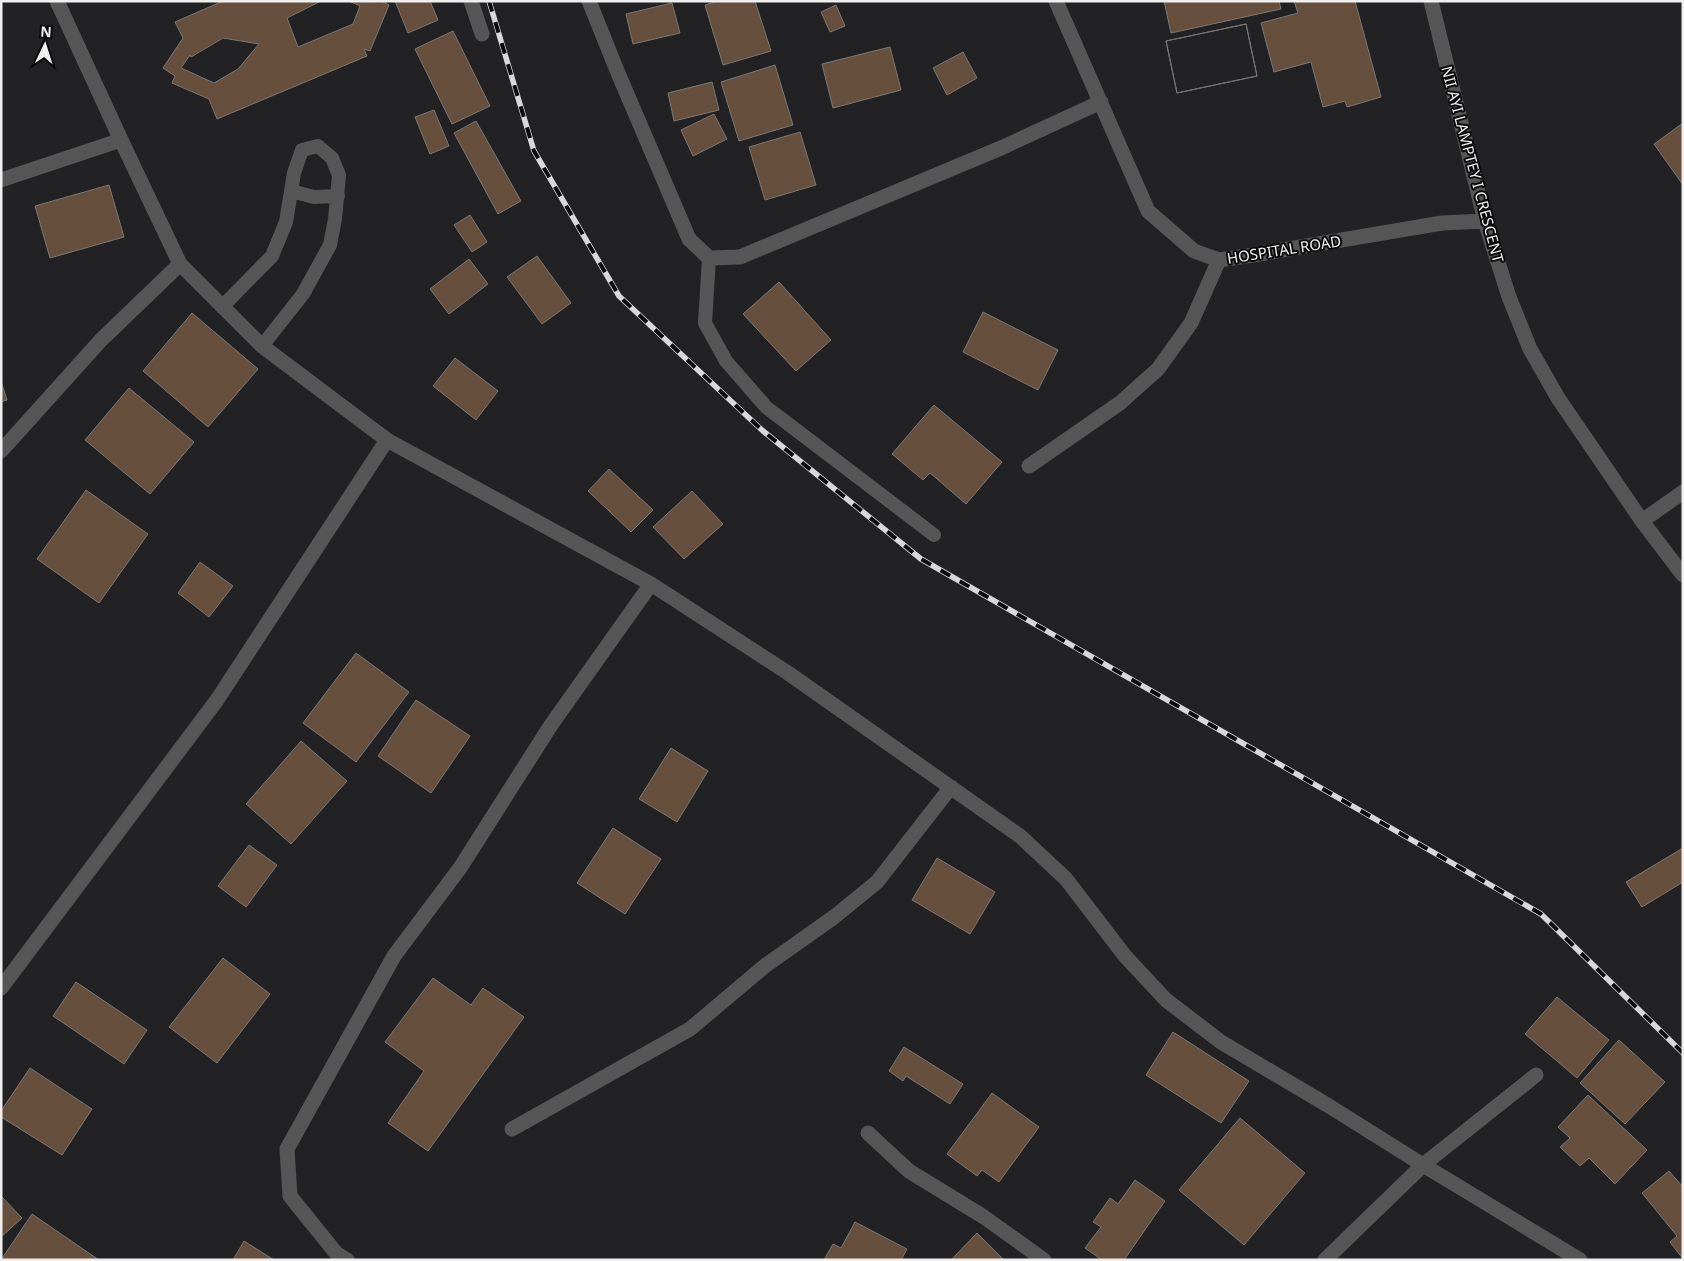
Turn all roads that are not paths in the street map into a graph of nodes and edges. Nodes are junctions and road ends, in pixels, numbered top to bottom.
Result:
1 (58, 1) edge
2 (471, 1) edge
3 (589, 1) edge
4 (1056, 1) edge
5 (1432, 1) edge
6 (482, 34) dead end
7 (1101, 102) junction
8 (121, 140) junction
9 (1, 180) edge
10 (291, 192) junction
11 (338, 196) junction
12 (1485, 221) junction
13 (709, 258) junction
14 (1219, 260) junction
15 (180, 264) junction
16 (222, 307) junction
17 (262, 346) junction
18 (387, 440) junction
19 (1, 451) edge
20 (1029, 466) dead end
21 (1683, 492) edge
22 (1642, 521) junction
23 (934, 535) dead end
24 (1683, 575) edge
25 (651, 584) junction
26 (951, 787) junction
27 (1, 988) edge
28 (1536, 1075) dead end
29 (512, 1129) dead end
30 (868, 1133) dead end
31 (1423, 1165) junction
32 (347, 1260) edge
33 (1044, 1260) edge
34 (1325, 1260) edge
35 (1580, 1260) edge

1 - 8 street
2 - 6 street
3 - 13 street
4 - 7 street, HOSPITAL ROAD
5 - 12 street, NII AYI LAMPTEY I CRESCENT
7 - 13 street
7 - 14 street, HOSPITAL ROAD
8 - 9 street
8 - 15 street
10 - 11 lane
10 - 11 lane
10 - 16 lane
11 - 17 lane
12 - 14 street, HOSPITAL ROAD
12 - 22 street, NII AYI LAMPTEY I CRESCENT
13 - 23 lane
14 - 20 street
15 - 16 street
15 - 19 street
16 - 17 street
17 - 18 street
18 - 25 street
18 - 27 street
21 - 22 street
22 - 24 street, NII AYI LAMPTEY I CRESCENT
25 - 26 street
25 - 32 street
26 - 29 street
26 - 31 street
28 - 31 street
30 - 33 street
31 - 34 street
31 - 35 street

